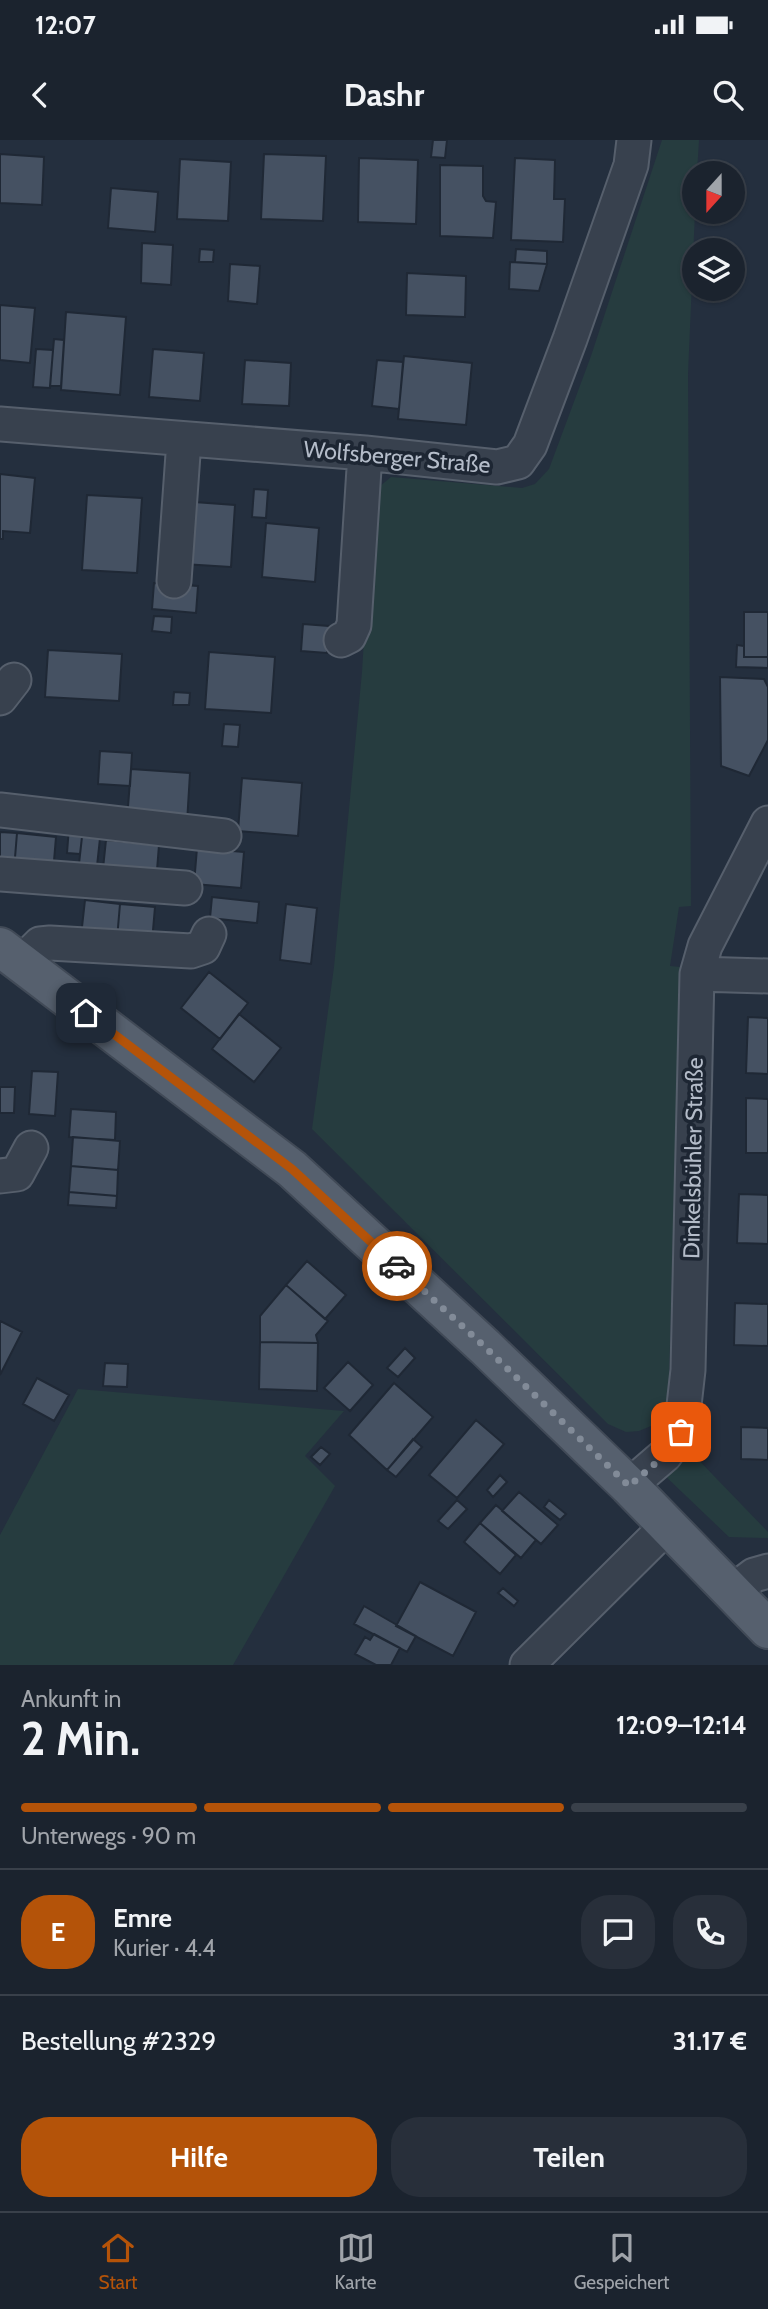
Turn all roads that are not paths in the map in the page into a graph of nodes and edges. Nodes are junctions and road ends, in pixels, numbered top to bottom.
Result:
1 (633, 152) edge
2 (0, 424) edge
3 (184, 440) junction
4 (365, 453) junction
5 (174, 581) dead end
6 (341, 640) dead end
7 (0, 810) edge
8 (768, 823) edge
9 (225, 836) dead end
10 (0, 874) edge
11 (185, 888) dead end
12 (209, 934) dead end
13 (10, 955) edge
14 (696, 974) junction
15 (768, 976) edge
16 (31, 1148) dead end
17 (0, 1176) edge
18 (629, 1486) junction
19 (667, 1526) junction
20 (768, 1571) edge
21 (733, 1591) junction
22 (768, 1629) edge
23 (527, 1665) edge

1 - 4 street, Wolfsberger Straße
2 - 3 street, Wolfsberger Straße
3 - 4 street, Wolfsberger Straße
3 - 5 street
4 - 6 street
7 - 9 street
8 - 14 street, Dinkelsbühler Straße
10 - 11 street
12 - 13 street
13 - 18 main road
14 - 15 street
14 - 18 street, Dinkelsbühler Straße
16 - 17 street
18 - 19 main road
19 - 21 main road
19 - 23 street
20 - 21 street
21 - 22 main road

